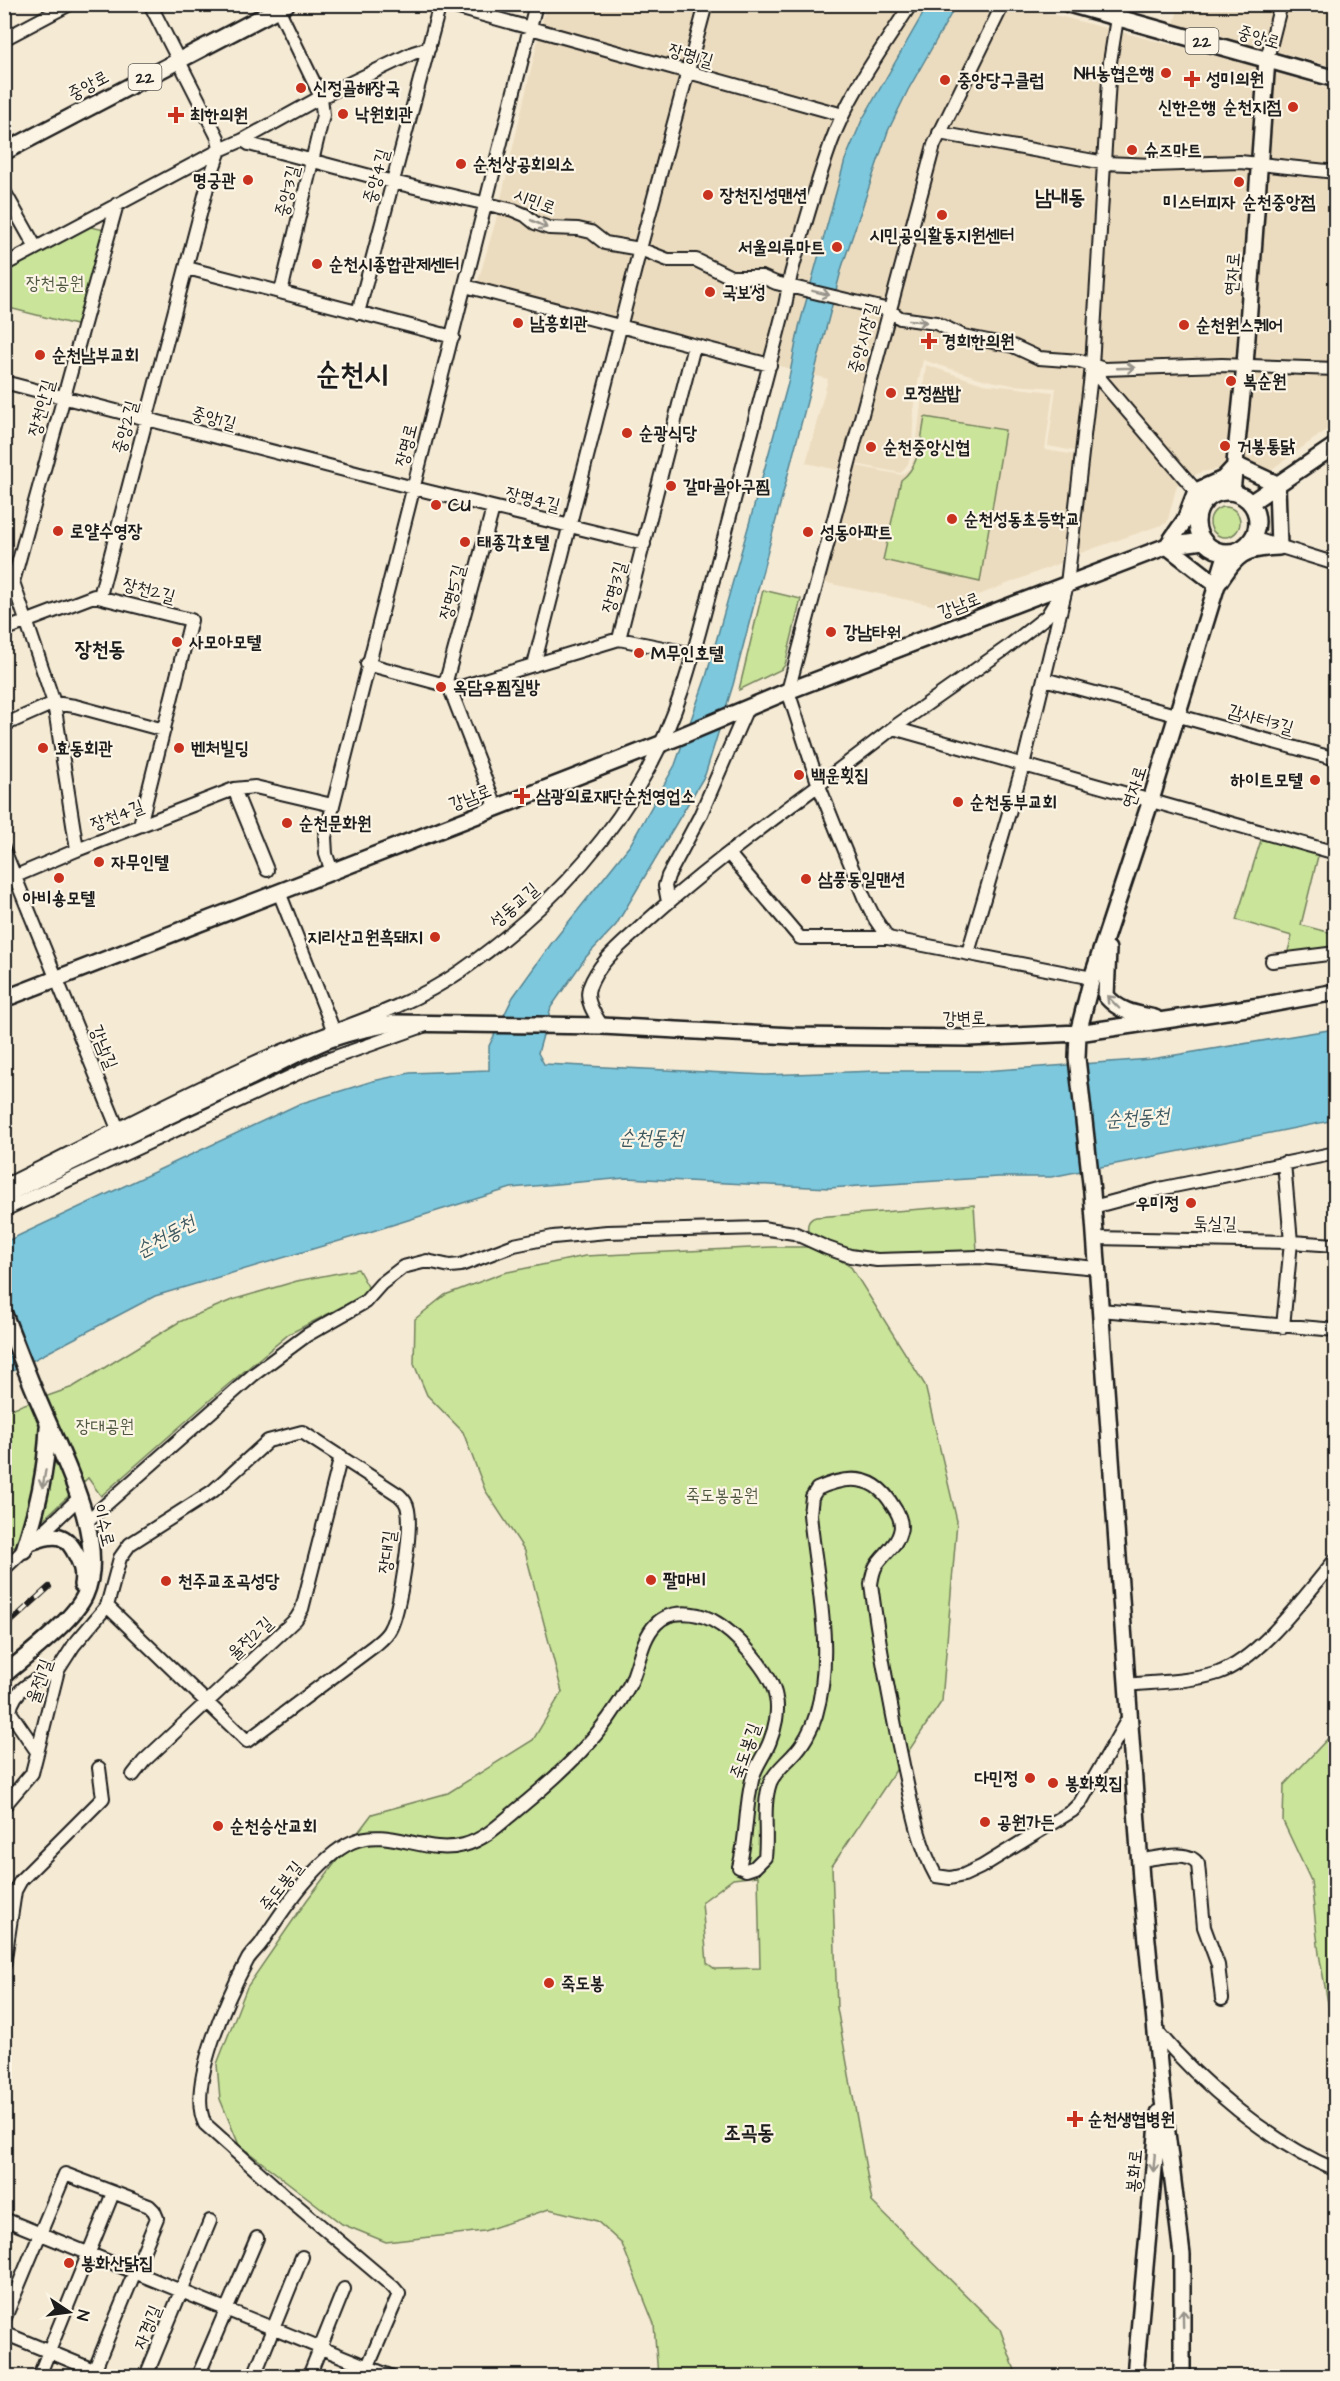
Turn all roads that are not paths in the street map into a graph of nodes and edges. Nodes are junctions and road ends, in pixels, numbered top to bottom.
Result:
1 (150, 4) edge
2 (442, 4) edge
3 (536, 4) edge
4 (706, 4) edge
5 (911, 4) edge
6 (1003, 4) edge
7 (1068, 4) edge
8 (1281, 4) edge
9 (65, 6) edge
10 (280, 6) edge
11 (1117, 18) junction
12 (530, 27) junction
13 (4, 39) edge
14 (429, 48) junction
15 (1268, 59) junction
16 (178, 60) junction
17 (687, 73) junction
18 (1335, 79) edge
19 (321, 97) junction
20 (843, 115) junction
21 (939, 133) junction
22 (243, 140) junction
23 (220, 150) junction
24 (4, 152) edge
25 (313, 161) junction
26 (1105, 163) junction
27 (1258, 163) junction
28 (1335, 172) edge
29 (393, 182) junction
30 (4, 191) edge
31 (117, 204) junction
32 (485, 204) junction
33 (36, 249) junction
34 (640, 249) junction
35 (4, 266) edge
36 (187, 268) junction
37 (465, 286) junction
38 (794, 287) junction
39 (281, 292) junction
40 (889, 310) junction
41 (358, 313) junction
42 (620, 328) junction
43 (453, 337) junction
44 (694, 346) junction
45 (770, 365) junction
46 (1245, 365) junction
47 (1092, 366) junction
48 (1335, 369) edge
49 (4, 382) edge
50 (62, 397) junction
51 (146, 418) junction
52 (1335, 445) edge
53 (1236, 465) junction
54 (1277, 484) junction
55 (414, 489) junction
56 (1232, 492) junction
57 (1199, 497) junction
58 (1250, 503) junction
59 (493, 508) junction
60 (571, 526) junction
61 (1252, 538) junction
62 (1203, 541) junction
63 (644, 544) junction
64 (1167, 546) junction
65 (1279, 547) junction
66 (1227, 552) junction
67 (1335, 564) edge
68 (9, 581) edge
69 (1067, 584) junction
70 (1217, 585) junction
71 (100, 596) junction
72 (25, 621) junction
73 (4, 630) edge
74 (619, 639) junction
75 (693, 654) junction
76 (367, 664) junction
77 (534, 665) junction
78 (1044, 679) junction
79 (447, 686) junction
80 (788, 691) junction
81 (54, 704) junction
82 (747, 708) junction
83 (1177, 715) junction
84 (4, 725) edge
85 (893, 728) junction
86 (164, 730) junction
87 (669, 740) junction
88 (1335, 759) edge
89 (1023, 765) junction
90 (819, 786) junction
91 (234, 789) junction
92 (1151, 800) junction
93 (332, 805) junction
94 (496, 807) junction
95 (140, 825) junction
96 (4, 850) edge
97 (77, 850) junction
98 (1335, 853) edge
99 (729, 854) junction
100 (267, 870) dead end
101 (332, 872) junction
102 (10, 879) edge
103 (279, 892) junction
104 (668, 902) junction
105 (1110, 925) junction
106 (888, 938) junction
107 (968, 953) junction
108 (1335, 953) edge
109 (1272, 961) dead end
110 (1092, 978) junction
111 (57, 979) junction
112 (1335, 992) edge
113 (4, 999) edge
114 (1167, 1020) junction
115 (429, 1024) junction
116 (596, 1026) junction
117 (333, 1029) junction
118 (1078, 1033) junction
119 (305, 1050) junction
120 (164, 1122) junction
121 (118, 1130) junction
122 (1335, 1153) edge
123 (1284, 1163) junction
124 (4, 1186) edge
125 (4, 1196) edge
126 (1092, 1199) junction
127 (4, 1202) edge
128 (4, 1210) edge
129 (1095, 1238) junction
130 (1291, 1242) junction
131 (1335, 1245) edge
132 (1097, 1268) junction
133 (1100, 1310) junction
134 (4, 1314) edge
135 (1283, 1327) junction
136 (1335, 1330) edge
137 (48, 1421) junction
138 (341, 1456) junction
139 (78, 1499) junction
140 (86, 1522) junction
141 (29, 1545) junction
142 (1335, 1559) edge
143 (4, 1569) edge
144 (107, 1606) junction
145 (71, 1615) junction
146 (58, 1670) junction
147 (4, 1675) edge
148 (1127, 1685) junction
149 (208, 1702) junction
150 (1129, 1717) junction
151 (36, 1750) junction
152 (99, 1768) dead end
153 (133, 1775) dead end
154 (4, 1806) edge
155 (1140, 1860) junction
156 (4, 1965) edge
157 (1222, 2000) dead end
158 (1156, 2030) junction
159 (1161, 2084) junction
160 (1335, 2170) edge
161 (113, 2193) junction
162 (4, 2219) edge
163 (210, 2221) dead end
164 (40, 2233) junction
165 (257, 2238) dead end
166 (88, 2253) junction
167 (302, 2257) dead end
168 (135, 2272) junction
169 (344, 2289) dead end
170 (180, 2290) junction
171 (227, 2310) junction
172 (4, 2320) edge
173 (273, 2329) junction
174 (4, 2333) edge
175 (320, 2349) junction
176 (50, 2352) junction
177 (368, 2366) junction
178 (93, 2374) edge
179 (39, 2376) edge
180 (108, 2376) edge
181 (146, 2376) edge
182 (198, 2376) edge
183 (254, 2376) edge
184 (309, 2376) edge
185 (390, 2376) edge
186 (1135, 2376) edge
187 (1182, 2376) edge

1 - 16 street
2 - 12 street
2 - 14 street, 중앙4길
3 - 12 street, 장명로
4 - 17 street
5 - 20 street, 성동교길
6 - 21 street, 중앙시장길
7 - 11 main road, 중앙로 / 22
8 - 15 street
9 - 13 street
10 - 16 main road, 중앙로 / 22
10 - 19 street, 중앙3길
11 - 15 main road, 중앙로 / 22
11 - 26 street
12 - 17 street, 장명1길
12 - 32 street, 장명로
14 - 19 street
14 - 29 street, 중앙4길
15 - 18 main road, 중앙로 / 22
15 - 27 main road, 연자로
16 - 23 street
16 - 24 main road, 중앙로 / 22
17 - 20 street, 장명1길
17 - 34 street
19 - 22 street
19 - 25 street, 중앙3길
20 - 38 street, 성동교길
21 - 26 street
21 - 40 street, 중앙시장길
22 - 23 street
22 - 25 street, 시민로
23 - 31 street
23 - 36 street, 중앙2길
25 - 29 street, 시민로
25 - 39 street, 중앙3길
26 - 27 street
26 - 47 street
27 - 28 street
27 - 46 main road, 연자로
29 - 32 street, 시민로
29 - 41 street, 중앙4길
30 - 33 street
31 - 33 street
31 - 50 street, 장천안길
32 -> 34 street, 시민로
32 - 37 street, 장명로
33 - 35 street
34 - 38 street, 시민로
34 - 42 street
36 - 39 street
36 - 51 street, 중앙2길
37 - 42 street
37 - 43 street, 장명로
38 -> 40 street, 시민로
38 - 45 street, 성동교길
39 - 41 street
40 -> 47 street, 시민로
40 - 80 street, 중앙시장길
41 - 43 street
42 - 44 street
42 - 60 street
43 - 55 street, 장명로
44 - 45 street
44 - 63 street, 장명3길
45 - 75 street, 성동교길
47 -> 46 street, 시민로
46 - 48 street, 시민로
46 - 53 main road, 연자로
47 - 57 street
47 - 69 street
49 - 50 street, 중앙1길
50 - 51 street, 중앙1길
50 - 68 street, 장천안길
51 - 55 street, 중앙1길
51 - 71 street, 중앙2길
52 - 54 main road
53 - 54 main road
53 - 56 main road, 연자로
53 - 57 main road
54 - 58 main road
54 - 65 main road
55 - 59 street, 장명4길
55 - 76 street, 장명로
56 - 57 main road
56 - 58 main road
57 - 62 main road
57 - 64 main road
58 - 61 main road
59 - 60 street, 장명4길
59 - 79 street, 장명5길
60 - 63 street, 장명4길
60 - 77 street
61 - 65 street
61 - 66 main road
62 - 64 main road, 강남로
62 - 66 main road
63 - 74 street, 장명3길
64 - 69 main road, 강남로
64 - 70 main road
65 - 67 street
65 - 70 main road
66 - 70 main road, 연자로
68 - 72 street, 장천안길
69 - 78 street
69 - 80 main road, 강남로
69 - 85 street
70 - 83 main road, 연자로
71 - 72 street, 장천2길
71 - 86 street, 장천2길
72 - 73 street, 장천2길
72 - 81 street
74 - 75 street
74 - 77 street
75 - 87 street, 성동교길
76 - 79 street
76 - 93 street, 장명로
77 - 79 street
78 - 83 street, 감사터3길
78 - 89 street
79 - 94 street
80 - 82 main road, 강남로
80 - 90 street
81 - 84 street
81 - 86 street
81 - 97 street
82 - 87 main road, 강남로
82 - 104 street
83 - 88 street, 감사터3길
83 - 92 main road, 연자로
85 - 89 street
85 - 90 street
86 - 95 street, 장천2길
87 - 94 main road, 강남로
87 - 117 street, 성동교길
89 - 92 street
89 - 107 street
90 - 99 street
90 - 106 street
91 - 93 street, 장천4길
91 - 95 street, 장천4길
91 - 100 street
92 - 98 street
92 - 105 main road, 연자로
93 - 101 street, 장명로
94 - 101 main road, 강남로
95 - 97 street, 장천4길
96 - 102 street
97 - 102 street, 장천4길
99 - 104 street
99 - 106 street
101 - 103 main road, 강남로
102 - 111 street
103 - 111 main road, 강남로
103 - 117 street
104 - 116 street
105 - 110 main road, 연자로
114 -> 105 main road
106 - 107 street
107 - 110 street
108 - 109 street
110 - 118 main road, 연자로
111 - 113 main road, 강남로
111 - 121 street, 강남1길
112 - 114 main road, 강변로
114 - 118 main road, 강변로
115 - 116 main road, 강변로
115 - 119 main road
115 - 120 main road
115 - 128 street
116 - 118 main road, 강변로
117 - 119 street
117 - 121 street
118 - 126 main road
119 - 120 main road
120 - 125 main road
120 - 127 main road
121 - 124 street
122 - 123 street
123 - 126 street
123 - 130 street
126 - 129 main road
129 - 130 street, 둑실길
129 - 132 main road
130 - 131 street, 둑실길
130 - 135 street
132 - 133 main road
132 - 140 street
133 - 135 street
133 - 148 main road
134 - 137 main road, 이수로
135 - 136 street
137 - 139 main road, 이수로
137 -> 141 main road
138 - 144 street, 장대길
138 - 149 street, 율전2길
138 - 149 street, 장대길
139 - 140 main road, 이수로
139 - 141 street
140 - 145 main road, 이수로
141 - 143 street
141 - 145 main road
142 - 148 street
144 - 146 street, 율전1길
144 - 149 street, 장대길
145 - 147 main road, 이수로
146 - 151 street, 율전1길
146 - 151 street
148 - 150 main road
149 - 153 street, 율전2길
150 - 155 main road
150 - 177 street, 죽도봉길
151 - 154 street, 율전1길
152 - 156 street
155 - 157 street
155 - 158 main road
158 - 159 main road
158 - 160 street
159 -> 186 main road, 봉화로
187 -> 159 main road, 봉화로
161 - 164 street
161 - 166 street
161 - 168 street, 자경1길
162 - 164 street, 자경1길
163 - 170 street, 자경1길
164 - 166 street, 자경1길
164 - 172 street
165 - 171 street
166 - 168 street, 자경1길
166 - 176 street
167 - 173 street
168 - 170 street, 자경1길
168 - 178 street, 자경1길
169 - 175 street
170 - 171 street, 자경1길
170 - 181 street, 자경1길
171 - 173 street, 자경1길
171 - 182 street
173 - 175 street, 자경1길
173 - 183 street
174 - 176 street
175 - 177 street, 자경1길
175 - 184 street
176 - 178 street
176 - 179 street
177 - 185 street, 자경1길
178 - 180 street

